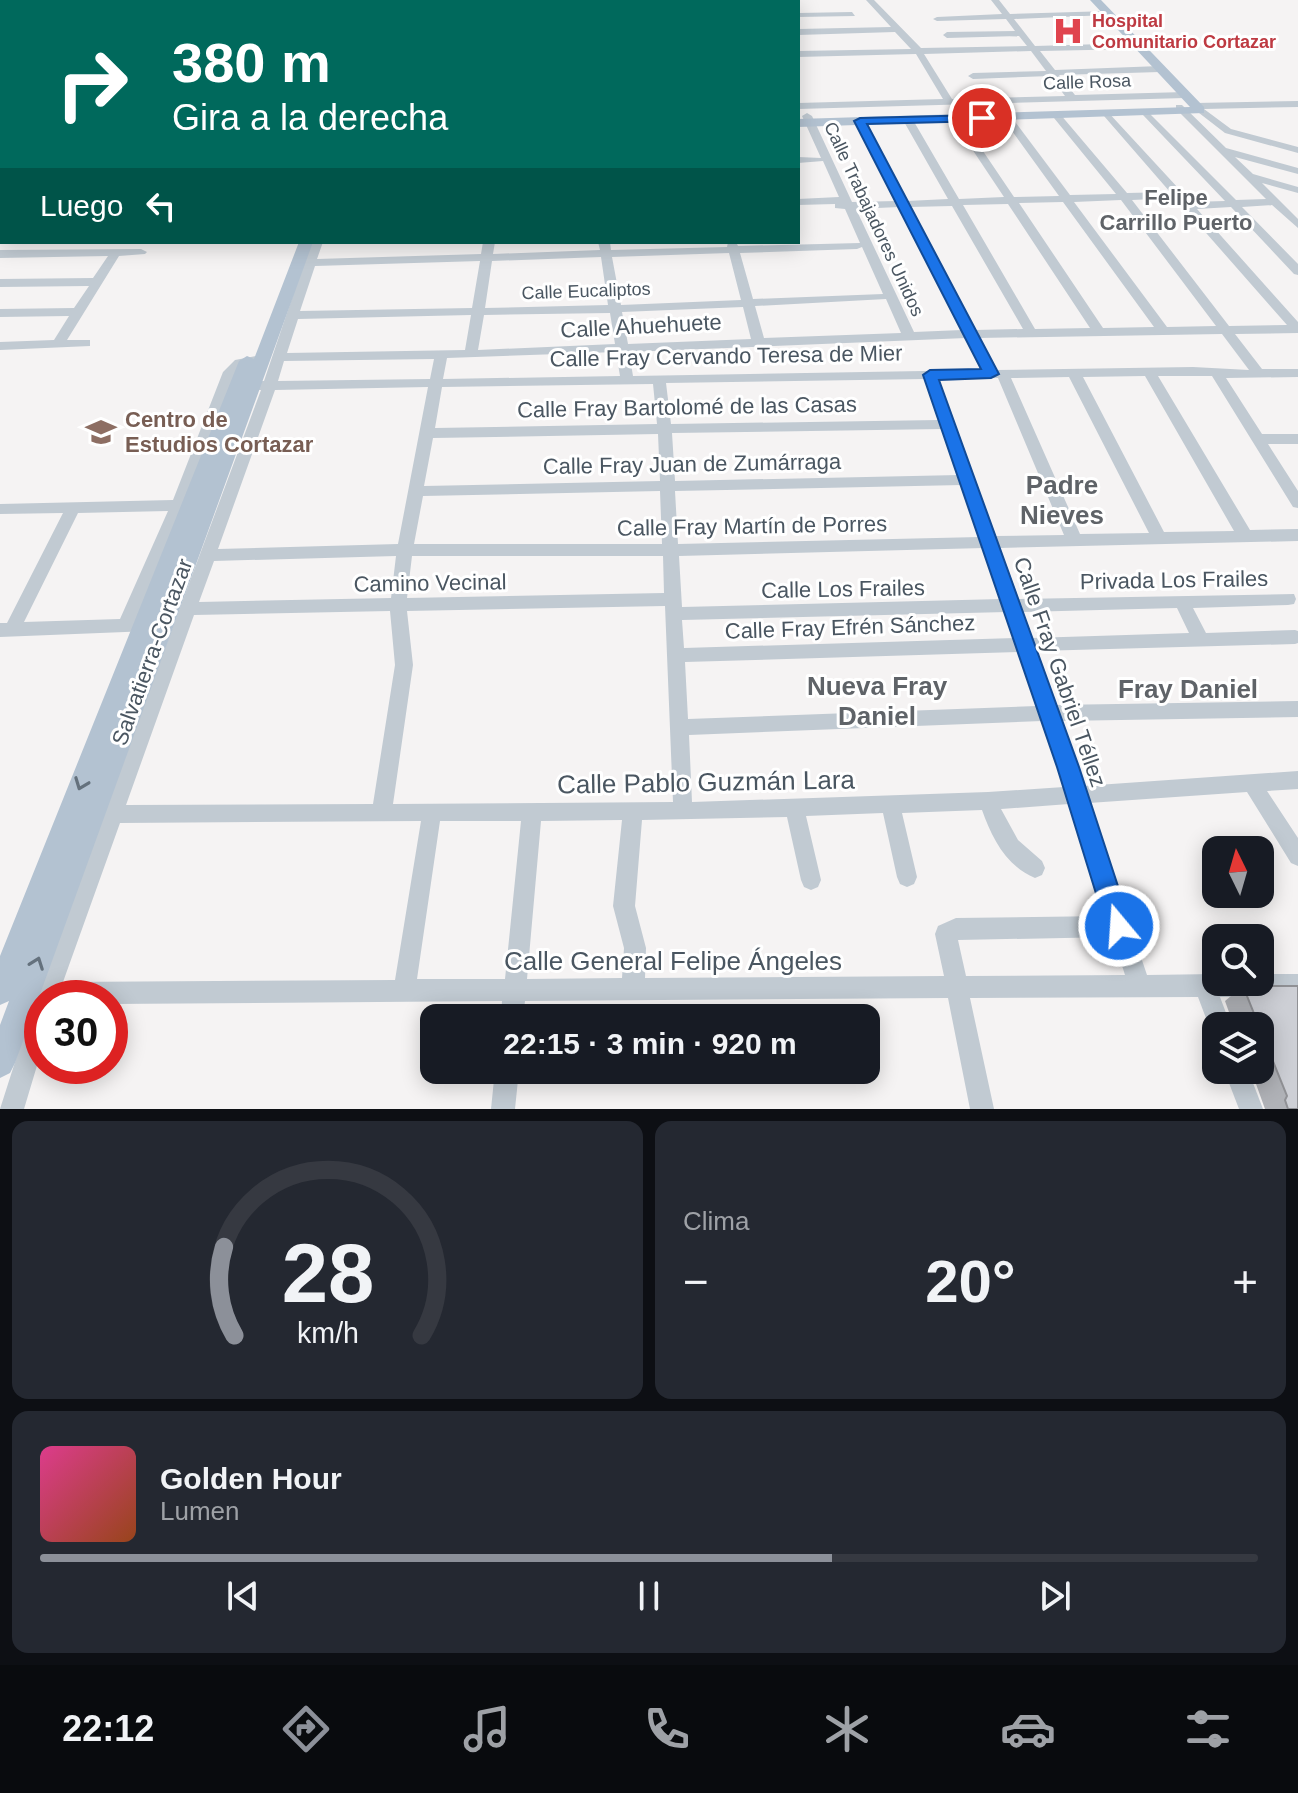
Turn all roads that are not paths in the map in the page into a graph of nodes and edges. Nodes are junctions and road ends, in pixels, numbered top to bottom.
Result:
1 (827, 0) edge
2 (870, 0) edge
3 (995, 0) edge
4 (1092, 0) edge
5 (834, 14) junction
6 (852, 14) dead end
7 (1104, 14) junction
8 (800, 15) edge
9 (1006, 16) junction
10 (937, 19) dead end
11 (900, 29) junction
12 (800, 32) edge
13 (1020, 33) junction
14 (947, 35) dead end
15 (1134, 46) junction
16 (1032, 49) junction
17 (919, 52) junction
18 (800, 54) edge
19 (1156, 69) junction
20 (1053, 73) junction
21 (973, 76) dead end
22 (1072, 98) junction
23 (949, 102) junction
24 (1298, 104) edge
25 (1190, 105) junction
26 (1146, 113) junction
27 (1107, 114) junction
28 (1057, 116) junction
29 (1007, 117) junction
30 (802, 118) edge
31 (957, 119) junction
32 (908, 120) junction
33 (860, 121) junction
34 (1298, 150) edge
35 (1223, 151) junction
36 (800, 160) edge
37 (818, 160) junction
38 (1298, 171) edge
39 (1250, 176) junction
40 (1298, 190) edge
41 (1176, 195) junction
42 (1124, 197) junction
43 (1068, 198) junction
44 (1012, 200) junction
45 (800, 202) edge
46 (956, 202) junction
47 (1274, 202) junction
48 (843, 203) junction
49 (902, 203) junction
50 (1234, 204) junction
51 (1185, 206) junction
52 (1298, 225) edge
53 (293, 244) edge
54 (489, 244) edge
55 (733, 246) edge
56 (857, 246) junction
57 (605, 248) edge
58 (116, 252) junction
59 (141, 252) dead end
60 (308, 253) edge
61 (0, 254) edge
62 (486, 258) junction
63 (1298, 271) edge
64 (95, 282) junction
65 (0, 283) edge
66 (881, 297) junction
67 (749, 303) junction
68 (615, 309) junction
69 (75, 312) junction
70 (479, 312) junction
71 (0, 313) edge
72 (292, 315) junction
73 (1297, 329) edge
74 (1227, 331) junction
75 (1099, 332) junction
76 (1164, 332) junction
77 (1031, 333) junction
78 (970, 334) junction
79 (903, 336) junction
80 (758, 341) junction
81 (85, 343) dead end
82 (57, 345) junction
83 (0, 346) edge
84 (623, 348) junction
85 (471, 354) junction
86 (441, 355) junction
87 (258, 371) junction
88 (1215, 371) junction
89 (1149, 372) junction
90 (1074, 373) junction
91 (1298, 373) edge
92 (996, 374) junction
93 (1259, 374) junction
94 (930, 375) junction
95 (627, 379) junction
96 (659, 379) junction
97 (437, 381) junction
98 (948, 424) junction
99 (665, 429) junction
100 (428, 433) junction
101 (1258, 439) junction
102 (1298, 439) edge
103 (968, 480) junction
104 (668, 486) junction
105 (418, 491) junction
106 (185, 496) junction
107 (1298, 503) edge
108 (74, 506) junction
109 (0, 509) edge
110 (1298, 535) edge
111 (1246, 537) junction
112 (1160, 539) junction
113 (1075, 541) junction
114 (991, 543) junction
115 (405, 550) junction
116 (671, 550) junction
117 (207, 555) junction
118 (1288, 599) dead end
119 (1182, 602) junction
120 (398, 606) junction
121 (674, 606) junction
122 (1013, 606) junction
123 (188, 609) junction
124 (135, 626) junction
125 (6, 630) edge
126 (1295, 637) dead end
127 (1202, 641) junction
128 (1025, 643) junction
129 (676, 655) junction
130 (1298, 709) edge
131 (1049, 713) junction
132 (679, 727) junction
133 (1298, 780) edge
134 (1253, 785) junction
135 (1077, 793) junction
136 (988, 801) junction
137 (890, 803) junction
138 (794, 806) junction
139 (532, 811) junction
140 (633, 811) junction
141 (683, 811) junction
142 (382, 812) junction
143 (432, 812) junction
144 (115, 814) junction
145 (1298, 856) edge
146 (1035, 868) dead end
147 (907, 877) dead end
148 (811, 880) dead end
149 (1119, 926) junction
150 (53, 980) edge
151 (1202, 985) edge
152 (1274, 985) edge
153 (1298, 985) edge
154 (1140, 986) junction
155 (633, 988) junction
156 (959, 988) junction
157 (404, 990) junction
158 (515, 990) junction
159 (0, 991) edge
160 (128, 998) edge
161 (514, 1004) edge
162 (0, 1063) edge
163 (24, 1070) edge
164 (506, 1084) edge
165 (1241, 1084) edge
166 (12, 1109) edge
167 (503, 1109) edge
168 (982, 1109) edge
169 (1251, 1109) edge

1 - 5 street
2 - 11 street
3 - 9 street
4 - 7 main road
5 - 6 street
5 - 8 street
7 - 9 street
7 - 15 main road
9 - 10 street
9 - 13 street
11 - 12 street
11 - 17 street
13 - 14 street
13 - 16 street
15 - 16 street
15 - 19 main road
16 - 17 street
16 - 20 street
17 - 18 street
17 - 23 street
19 - 20 street
19 - 25 main road
20 - 21 street
20 - 22 street
22 - 23 street, Calle Rosa
22 - 25 street, Calle Rosa
23 - 30 street, Calle Rosa
24 - 25 street, Calle Rosa
25 - 26 main road
25 - 30 main road
25 - 34 street
25 - 35 street
26 - 27 main road
26 - 50 street
27 - 28 main road
27 - 41 street
28 - 29 main road
28 - 42 street
29 - 31 main road
29 - 43 street
30 - 33 main road
30 - 37 street, Calle Trabajadores Unidos
30 - 48 street, Calle Trabajadores Unidos
31 - 32 main road
31 - 44 street
32 - 33 main road
32 - 46 street
33 - 49 street
35 - 38 street
35 - 39 street
36 - 37 street
37 - 48 street, Calle Trabajadores Unidos
39 - 40 street
39 - 47 street
41 - 42 street
41 - 51 street
42 - 43 street
42 - 74 street
43 - 44 street
43 - 76 street
44 - 46 street
44 - 75 street
45 - 48 street
46 - 49 street
46 - 77 street
47 - 50 street
47 - 52 street
48 - 49 street
48 - 56 street, Calle Trabajadores Unidos
48 - 79 street, Calle Trabajadores Unidos
49 - 78 street
50 - 51 street
50 - 63 street
51 - 73 street
53 - 87 main road, Salvatierra-Cortazar
54 - 62 street
55 - 56 street
55 - 57 street
55 - 67 street
56 - 66 street, Calle Trabajadores Unidos
57 - 62 street
57 - 68 street
58 - 59 street
58 - 61 street
58 - 64 street
60 - 62 street
60 - 72 street
60 - 87 main road, Salvatierra-Cortazar
62 - 70 street
64 - 65 street
64 - 69 street
66 - 67 street, Calle Eucaliptos
66 - 79 street, Calle Trabajadores Unidos
67 - 68 street, Calle Eucaliptos
67 - 80 street
68 - 70 street, Calle Eucaliptos
68 - 84 street
69 - 71 street
69 - 82 street
70 - 72 street, Calle Eucaliptos
70 - 85 street
72 - 87 street
73 - 74 street, Calle Ahuehuete
74 - 76 street, Calle Ahuehuete
74 - 93 street
75 - 76 street, Calle Ahuehuete
75 - 77 street, Calle Ahuehuete
77 - 78 street, Calle Ahuehuete
78 - 79 street, Calle Ahuehuete
78 - 92 street
79 - 80 street, Calle Ahuehuete
80 - 84 street, Calle Ahuehuete
81 - 82 street
82 - 83 street
84 - 85 street, Calle Ahuehuete
84 - 95 street
85 - 86 street, Calle Ahuehuete
86 - 87 street, Calle Ahuehuete
86 - 97 street
87 - 97 street, Calle Fray Cervando Teresa de Mier
87 - 106 main road, Salvatierra-Cortazar
87 - 117 street
162 -> 87 main road, Salvatierra-Cortazar
88 - 89 street, Calle Fray Cervando Teresa de Mier
88 - 93 street, Calle Fray Cervando Teresa de Mier
88 - 101 street
89 - 90 street, Calle Fray Cervando Teresa de Mier
89 - 111 street
90 - 92 street, Calle Fray Cervando Teresa de Mier
90 - 112 street
91 - 93 street, Calle Fray Cervando Teresa de Mier
92 - 94 street, Calle Fray Cervando Teresa de Mier
92 - 113 street
94 - 96 street, Calle Fray Cervando Teresa de Mier
94 - 98 street, Calle Fray Gabriel Téllez
95 - 96 street, Calle Fray Cervando Teresa de Mier
95 - 97 street, Calle Fray Cervando Teresa de Mier
96 - 99 street
97 - 100 street
98 - 99 street, Calle Fray Bartolomé de las Casas
98 - 103 street, Calle Fray Gabriel Téllez
99 - 100 street, Calle Fray Bartolomé de las Casas
99 - 104 street
100 - 105 street
101 - 102 street
101 - 107 street
103 - 104 street, Calle Fray Juan de Zumárraga
103 - 114 street, Calle Fray Gabriel Téllez
104 - 105 street, Calle Fray Juan de Zumárraga
104 - 116 street
105 - 115 street
106 - 108 street
106 - 124 main road, Salvatierra-Cortazar
108 - 109 street
108 - 125 street
110 - 111 street, Calle Fray Martín de Porres
111 - 112 street, Calle Fray Martín de Porres
112 - 113 street, Calle Fray Martín de Porres
113 - 114 street, Calle Fray Martín de Porres
114 - 116 street, Calle Fray Martín de Porres
114 - 122 street, Calle Fray Gabriel Téllez
115 - 116 street, Calle Fray Martín de Porres
115 - 117 street, Calle Fray Martín de Porres
115 - 120 street
116 - 121 street
117 - 123 street
118 - 119 street, Privada Los Frailes
119 - 122 street, Privada Los Frailes
119 - 127 street
120 - 121 street, Camino Vecinal
120 - 123 street, Camino Vecinal
120 - 142 street
121 - 122 street, Calle Los Frailes
121 - 129 street
122 - 128 street, Calle Fray Gabriel Téllez
123 - 144 street
124 - 125 street
124 -> 159 main road, Salvatierra-Cortazar
126 - 127 street, Calle Fray Efrén Sánchez
127 - 128 street, Calle Fray Efrén Sánchez
128 - 129 street, Calle Fray Efrén Sánchez
128 - 131 street, Calle Fray Gabriel Téllez
129 - 132 street
130 - 131 street
131 - 132 street
131 - 135 street, Calle Fray Gabriel Téllez
132 - 141 street
133 - 134 street, Calle Pablo Guzmán Lara
134 - 135 street, Calle Pablo Guzmán Lara
134 - 145 street
135 - 136 street, Calle Pablo Guzmán Lara
135 - 149 street, Calle Fray Gabriel Téllez
136 - 137 street, Calle Pablo Guzmán Lara
136 - 146 street
137 - 138 street, Calle Pablo Guzmán Lara
137 - 147 street
138 - 141 street, Calle Pablo Guzmán Lara
138 - 148 street
139 - 140 street, Calle Pablo Guzmán Lara
139 - 143 street, Calle Pablo Guzmán Lara
139 - 158 street
140 - 141 street, Calle Pablo Guzmán Lara
140 - 155 street
142 - 143 street, Calle Pablo Guzmán Lara
142 - 144 street, Calle Pablo Guzmán Lara
143 - 157 street
144 - 150 street
149 - 154 street, Calle Fray Gabriel Téllez
149 - 156 street
151 - 154 street, Calle General Felipe Ángeles
152 - 153 street, Calle General Felipe Ángeles
154 - 156 street, Calle General Felipe Ángeles
155 - 156 street, Calle General Felipe Ángeles
155 - 158 street, Calle General Felipe Ángeles
156 - 168 street
157 - 158 street, Calle General Felipe Ángeles
157 - 160 street, Calle General Felipe Ángeles
158 - 161 street
163 - 166 street
164 - 167 street
165 - 169 street

